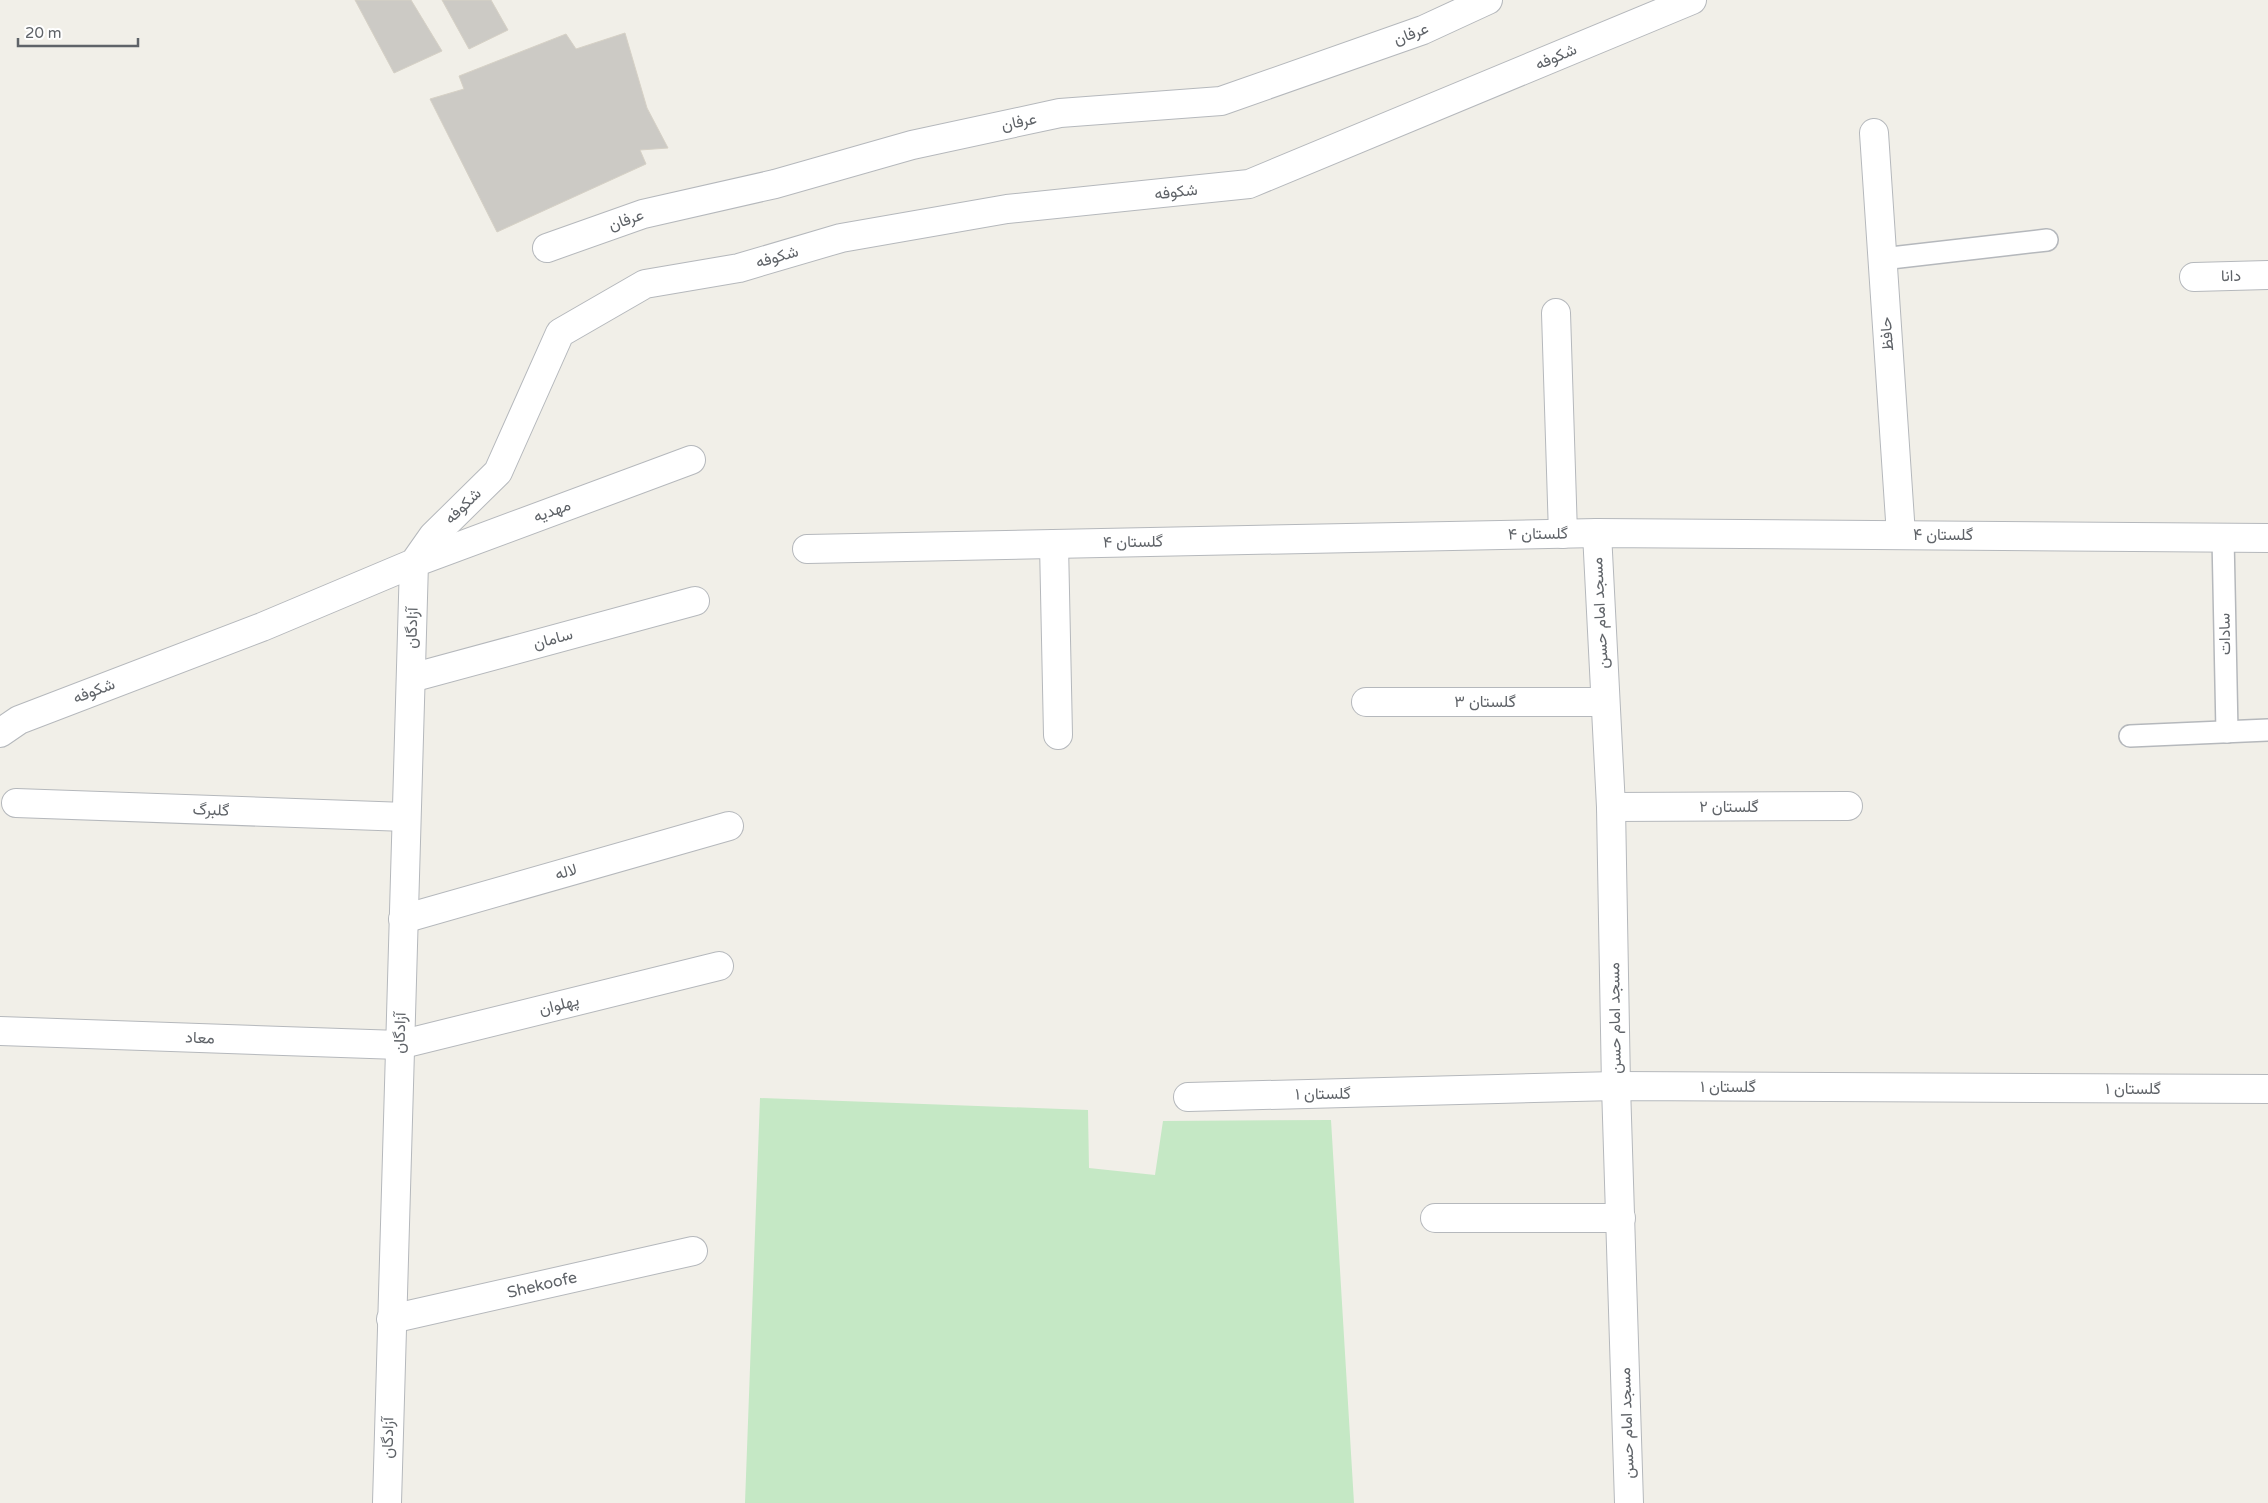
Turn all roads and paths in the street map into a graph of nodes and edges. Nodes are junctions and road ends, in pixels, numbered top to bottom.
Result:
1 (1488, 0) edge
2 (1692, 0) edge
3 (1874, 133) dead end
4 (2047, 240) dead end
5 (547, 248) dead end
6 (1882, 259) junction
7 (2268, 275) edge
8 (2194, 277) dead end
9 (1556, 313) dead end
10 (690, 460) dead end
11 (1597, 533) junction
12 (1563, 534) junction
13 (1901, 535) junction
14 (2223, 537) junction
15 (2268, 538) edge
16 (1054, 544) junction
17 (807, 549) dead end
18 (414, 562) junction
19 (695, 601) dead end
20 (410, 678) junction
21 (1366, 702) dead end
22 (1604, 702) junction
23 (2268, 730) edge
24 (2227, 732) junction
25 (0, 733) edge
26 (1058, 734) dead end
27 (2130, 736) dead end
28 (16, 803) dead end
29 (1848, 806) dead end
30 (1611, 807) junction
31 (406, 817) junction
32 (729, 826) dead end
33 (404, 918) junction
34 (719, 966) dead end
35 (0, 1031) edge
36 (400, 1045) junction
37 (1616, 1086) junction
38 (2268, 1090) edge
39 (1188, 1097) dead end
40 (1434, 1218) dead end
41 (1621, 1218) junction
42 (693, 1251) dead end
43 (391, 1319) junction
44 (386, 1503) edge
45 (1629, 1503) edge

1 - 5 street, عرفان
2 - 18 street, شکوفه
3 - 6 street, حافظ
4 - 6 lane
6 - 13 street, حافظ
7 - 8 street, دانا
9 - 12 street
10 - 18 street, مهدیه
11 - 12 street, گلستان ۴
11 - 13 street, گلستان ۴
11 - 22 street, مسجد امام حسن
12 - 16 street, گلستان ۴
13 - 14 street, گلستان ۴
14 - 15 street, گلستان ۴
14 - 24 lane, سادات
16 - 17 street, گلستان ۴
16 - 26 street
18 - 20 street, آزادگان
18 - 25 street, شکوفه
19 - 20 street, سامان
20 - 31 street, آزادگان
21 - 22 street, گلستان ۳
22 - 30 street, مسجد امام حسن
23 - 24 lane
24 - 27 lane
28 - 31 street, گلبرگ
29 - 30 street, گلستان ۲
30 - 37 street, مسجد امام حسن
31 - 33 street, آزادگان
32 - 33 street, لاله
33 - 36 street, آزادگان
34 - 36 street, پهلوان
35 - 36 street, معاد
36 - 43 street, آزادگان
37 - 38 street, گلستان ۱
37 - 39 street, گلستان ۱
37 - 41 street, مسجد امام حسن
40 - 41 street
41 - 45 street, مسجد امام حسن
42 - 43 street, Shekoofe
43 - 44 street, آزادگان

